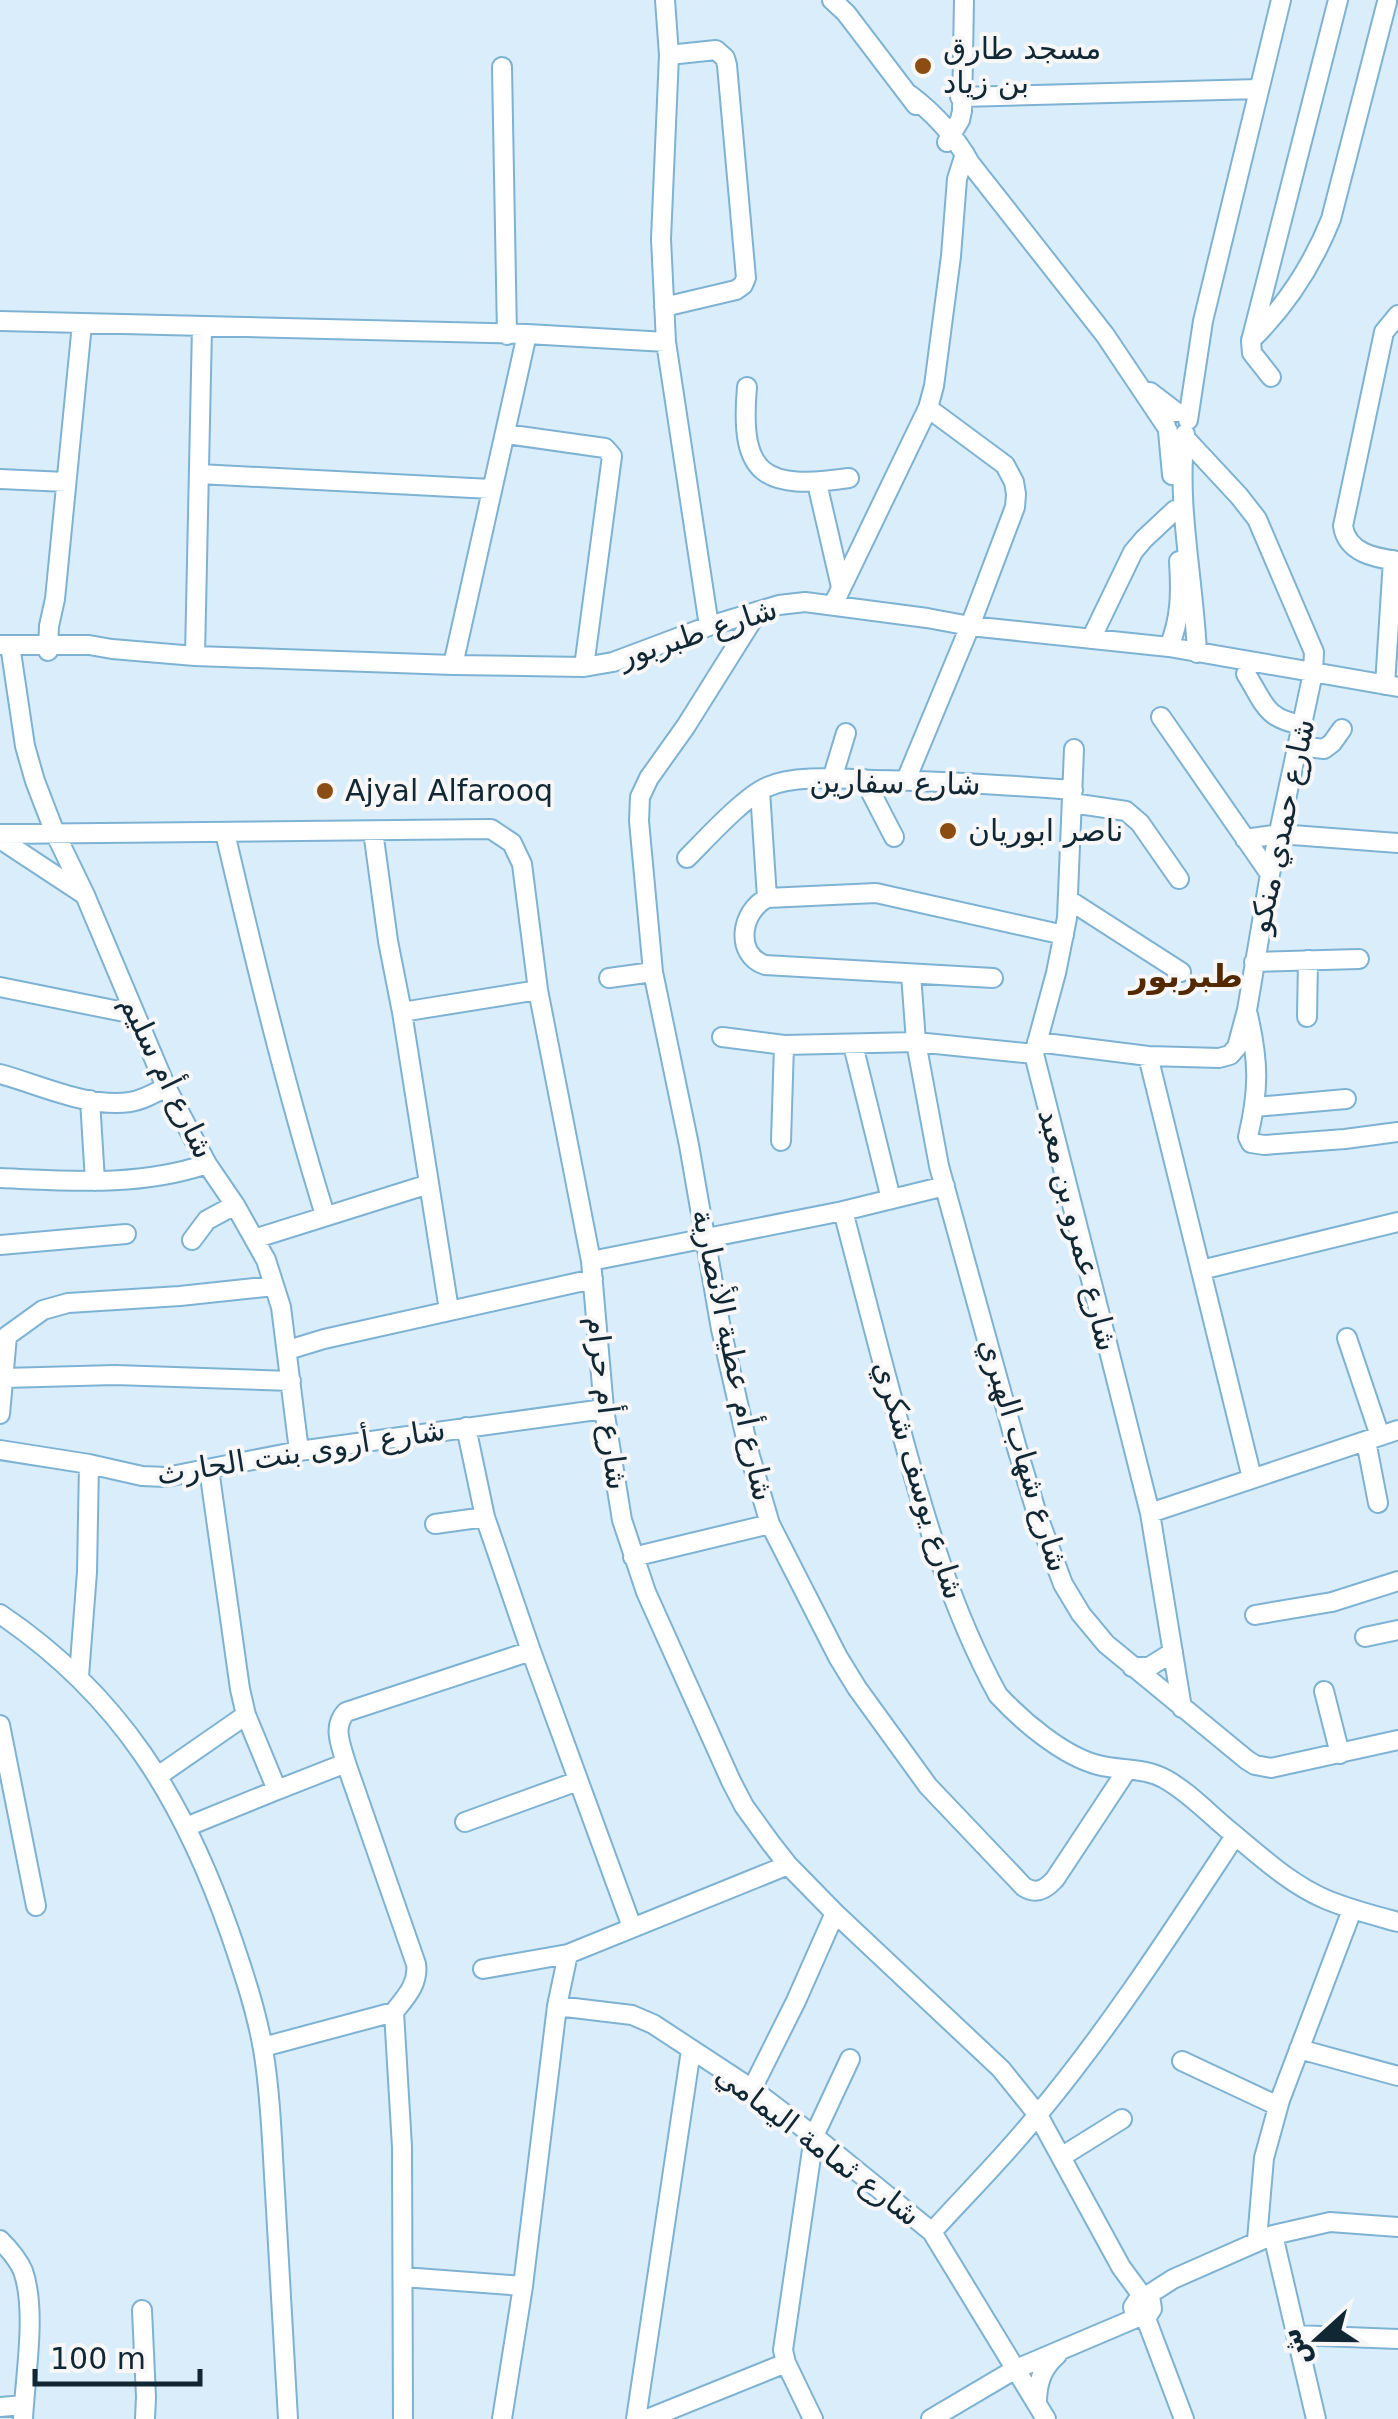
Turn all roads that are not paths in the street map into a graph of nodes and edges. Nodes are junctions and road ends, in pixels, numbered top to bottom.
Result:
1 (665, 0) edge
2 (832, 0) edge
3 (964, 0) edge
4 (1280, 0) edge
5 (1338, 0) edge
6 (1386, 1) edge
7 (1398, 20) edge
8 (669, 55) junction
9 (502, 66) dead end
10 (1259, 89) junction
11 (960, 98) junction
12 (945, 133) junction
13 (966, 158) junction
14 (1272, 260) junction
15 (1304, 274) junction
16 (664, 307) junction
17 (1398, 315) edge
18 (0, 321) edge
19 (82, 324) junction
20 (202, 327) junction
21 (507, 334) junction
22 (527, 334) junction
23 (1251, 341) junction
24 (666, 342) junction
25 (1271, 377) dead end
26 (747, 386) dead end
27 (928, 408) junction
28 (1178, 424) junction
29 (506, 434) junction
30 (199, 474) junction
31 (0, 478) edge
32 (849, 478) dead end
33 (66, 482) junction
34 (816, 483) junction
35 (491, 488) junction
36 (1176, 510) junction
37 (1396, 561) edge
38 (841, 586) junction
39 (833, 604) junction
40 (758, 611) junction
41 (709, 626) junction
42 (970, 626) junction
43 (1092, 639) junction
44 (1169, 647) junction
45 (53, 649) junction
46 (5, 650) edge
47 (1197, 652) junction
48 (195, 656) junction
49 (453, 665) junction
50 (584, 666) junction
51 (1314, 673) junction
52 (1246, 674) dead end
53 (1392, 686) edge
54 (1161, 717) dead end
55 (1303, 725) junction
56 (1342, 729) dead end
57 (846, 732) dead end
58 (1299, 746) junction
59 (1074, 749) dead end
60 (832, 779) junction
61 (864, 779) junction
62 (906, 780) junction
63 (760, 791) junction
64 (1073, 796) junction
65 (56, 832) junction
66 (373, 832) junction
67 (225, 833) junction
68 (1279, 834) junction
69 (0, 836) edge
70 (894, 837) dead end
71 (1245, 839) junction
72 (1398, 843) edge
73 (686, 858) dead end
74 (1270, 874) junction
75 (1179, 879) dead end
76 (86, 895) junction
77 (767, 898) junction
78 (1069, 900) junction
79 (1064, 935) junction
80 (1359, 959) dead end
81 (1308, 960) junction
82 (1254, 962) junction
83 (653, 972) junction
84 (1180, 972) dead end
85 (912, 974) junction
86 (608, 978) dead end
87 (993, 978) dead end
88 (0, 988) edge
89 (538, 990) junction
90 (1247, 1010) junction
91 (402, 1012) junction
92 (134, 1014) junction
93 (1307, 1017) dead end
94 (722, 1037) dead end
95 (916, 1042) junction
96 (853, 1044) junction
97 (784, 1045) junction
98 (1036, 1048) junction
99 (1148, 1056) junction
100 (0, 1074) edge
101 (166, 1087) junction
102 (1346, 1099) dead end
103 (90, 1100) junction
104 (1255, 1107) junction
105 (1398, 1132) edge
106 (780, 1141) dead end
107 (207, 1164) junction
108 (0, 1178) edge
109 (95, 1182) junction
110 (428, 1184) junction
111 (944, 1186) junction
112 (891, 1199) junction
113 (236, 1205) junction
114 (844, 1211) junction
115 (325, 1216) junction
116 (1398, 1222) edge
117 (126, 1234) dead end
118 (254, 1238) junction
119 (192, 1240) dead end
120 (706, 1240) junction
121 (0, 1245) edge
122 (592, 1270) junction
123 (1201, 1270) junction
124 (274, 1286) junction
125 (449, 1310) junction
126 (1347, 1338) dead end
127 (288, 1350) junction
128 (4, 1378) junction
129 (291, 1381) junction
130 (604, 1408) junction
131 (0, 1414) edge
132 (466, 1427) junction
133 (1381, 1436) edge
134 (0, 1450) edge
135 (299, 1451) junction
136 (90, 1464) junction
137 (209, 1469) junction
138 (1252, 1478) junction
139 (1378, 1503) dead end
140 (1150, 1513) junction
141 (485, 1517) junction
142 (435, 1524) dead end
143 (770, 1524) junction
144 (633, 1557) junction
145 (1398, 1581) edge
146 (0, 1614) edge
147 (1255, 1616) dead end
148 (1398, 1630) edge
149 (1364, 1636) dead end
150 (531, 1652) junction
151 (1173, 1652) junction
152 (1132, 1666) junction
153 (79, 1676) junction
154 (1324, 1691) dead end
155 (1182, 1708) junction
156 (246, 1714) junction
157 (0, 1725) edge
158 (1398, 1740) edge
159 (1340, 1754) junction
160 (346, 1763) junction
161 (1128, 1770) junction
162 (158, 1776) junction
163 (578, 1780) junction
164 (277, 1790) junction
165 (465, 1822) dead end
166 (186, 1827) junction
167 (1235, 1836) junction
168 (788, 1866) junction
169 (36, 1906) dead end
170 (1352, 1910) junction
171 (836, 1913) junction
172 (1398, 1922) edge
173 (632, 1927) junction
174 (568, 1954) junction
175 (483, 1968) dead end
176 (557, 2006) junction
177 (394, 2012) junction
178 (263, 2048) junction
179 (1299, 2049) junction
180 (691, 2050) junction
181 (850, 2059) dead end
182 (1182, 2061) dead end
183 (1398, 2076) edge
184 (752, 2090) junction
185 (1278, 2106) junction
186 (1038, 2115) junction
187 (1122, 2118) dead end
188 (814, 2136) junction
189 (1062, 2157) junction
190 (1398, 2226) edge
191 (932, 2232) junction
192 (1265, 2238) junction
193 (0, 2240) edge
194 (403, 2276) junction
195 (523, 2286) junction
196 (1142, 2307) junction
197 (142, 2310) dead end
198 (1296, 2335) junction
199 (1398, 2339) edge
200 (1061, 2351) junction
201 (786, 2363) junction
202 (1014, 2370) junction
203 (0, 2407) edge
204 (1041, 2411) edge
205 (23, 2412) edge
206 (145, 2419) edge
207 (288, 2419) edge
208 (403, 2419) edge
209 (502, 2419) edge
210 (636, 2419) edge
211 (647, 2419) edge
212 (813, 2419) edge
213 (931, 2419) edge
214 (1184, 2419) edge
215 (1316, 2419) edge

1 - 8 street
2 - 12 street, شارع حمدي منكو
3 - 11 street
4 - 10 street
5 - 14 street
6 - 7 street
6 - 15 street
8 - 16 street
8 - 16 street
9 - 21 street
10 - 11 street
10 - 28 street
11 - 12 street
12 - 13 street, شارع حمدي منكو
13 - 27 street
13 - 28 street, شارع حمدي منكو
14 - 15 street
14 - 23 street
15 - 23 street
16 - 24 street
17 - 37 street
18 - 19 street
19 - 20 street
19 - 33 street
20 - 21 street
20 - 30 street
21 - 22 street
22 - 24 street
22 - 29 street
23 - 25 street
24 - 41 street
26 - 34 street
27 - 38 street
27 - 42 street
28 - 36 street
28 - 47 street
28 - 51 street, شارع حمدي منكو
29 - 35 street
29 - 50 street
30 - 35 street
30 - 48 street
31 - 33 street
32 - 34 street
33 - 45 street
34 - 38 street
35 - 49 street
36 - 43 street
36 - 44 street
37 - 53 street
38 - 39 street
39 - 40 street, شارع طبربور
39 - 42 street, شارع طبربور
40 - 41 street, شارع طبربور
40 - 83 street, شارع أم عطية الأنصارية
41 - 50 street, شارع طبربور
42 - 43 street, شارع طبربور
42 - 62 street
43 - 44 street, شارع طبربور
44 - 47 street, شارع طبربور
45 - 46 street, شارع طبربور
45 - 48 street, شارع طبربور
46 - 65 street, شارع أم سليم
47 - 51 street, شارع طبربور
48 - 49 street, شارع طبربور
49 - 50 street, شارع طبربور
51 - 53 street, شارع طبربور
51 - 55 street, شارع حمدي منكو
52 - 55 street
54 - 71 street
55 - 58 street, شارع حمدي منكو
56 - 58 street
57 - 60 street
58 - 68 street, شارع حمدي منكو
59 - 64 street, شارع عمرو بن معبد
60 - 61 street, شارع سفارين
60 - 63 street, شارع سفارين
61 - 62 street, شارع سفارين
61 - 70 street
62 - 64 street, شارع سفارين
63 - 73 street
63 - 77 street
64 - 75 street, شارع سفارين
64 - 78 street, شارع عمرو بن معبد
65 - 67 street, شارع أم حرام
65 - 69 street, شارع أم حرام
65 - 76 street, شارع أم سليم
66 - 67 street, شارع أم حرام
66 - 89 street, شارع أم حرام
66 - 91 street
67 - 115 street
68 - 71 street
68 - 72 street
68 - 74 street, شارع حمدي منكو
69 - 76 street
71 - 74 street
74 - 82 street, شارع حمدي منكو
76 - 92 street, شارع أم سليم
77 - 79 street
77 - 85 street
78 - 79 street, شارع عمرو بن معبد
78 - 84 street
79 - 98 street, شارع عمرو بن معبد
80 - 81 street
81 - 82 street
81 - 93 street
82 - 90 street, شارع حمدي منكو
83 - 86 street
83 - 120 street, شارع أم عطية الأنصارية
85 - 87 street
85 - 95 street
88 - 92 street
89 - 91 street
89 - 122 street, شارع أم حرام
90 - 99 street, شارع حمدي منكو
90 - 104 street
91 - 110 street
92 - 101 street, شارع أم سليم
94 - 97 street, شارع حمدي منكو
95 - 96 street, شارع حمدي منكو
95 - 98 street, شارع حمدي منكو
95 - 111 street, شارع شهاب الهبري
96 - 97 street, شارع حمدي منكو
96 - 112 street
97 - 106 street
98 - 99 street, شارع حمدي منكو
98 - 140 street, شارع عمرو بن معبد
99 - 123 street
100 - 103 street
101 - 103 street
101 - 107 street, شارع أم سليم
102 - 104 street
103 - 109 street
104 - 105 street
107 - 109 street
107 - 113 street, شارع أم سليم
108 - 109 street
110 - 115 street
110 - 125 street
111 - 112 street
111 - 152 street, شارع شهاب الهبري
112 - 114 street
113 - 118 street, شارع أم سليم
113 - 119 street
114 - 120 street
114 - 161 street, شارع يوسف شكري
115 - 118 street
116 - 123 street
117 - 121 street
118 - 124 street, شارع أم سليم
120 - 122 street
120 - 143 street, شارع أم عطية الأنصارية
122 - 125 street
122 - 130 street, شارع أم حرام
123 - 138 street
124 - 127 street, شارع أم سليم
124 - 128 street
125 - 127 street
126 - 133 street
127 - 129 street, شارع أم سليم
128 - 129 street
128 - 131 street
129 - 135 street, شارع أم سليم
130 - 132 street, شارع أروى بنت الحارث
130 - 144 street, شارع أم حرام
132 - 135 street, شارع أروى بنت الحارث
132 - 141 street
133 - 138 street
133 - 139 street
134 - 136 street, شارع أروى بنت الحارث
135 - 137 street, شارع أروى بنت الحارث
136 - 137 street, شارع أروى بنت الحارث
136 - 153 street
137 - 156 street
138 - 140 street
140 - 151 street, شارع عمرو بن معبد
141 - 142 street
141 - 150 street
143 - 144 street
143 - 161 street, شارع أم عطية الأنصارية
144 - 168 street, شارع أم حرام
145 - 147 street
146 - 153 street
148 - 149 street
150 - 160 street
150 - 163 street
151 - 152 street
151 - 155 street, شارع عمرو بن معبد
152 - 155 street, شارع شهاب الهبري
153 - 162 street
154 - 159 street
155 - 159 street, شارع شهاب الهبري
156 - 162 street
156 - 164 street
157 - 169 street
158 - 159 street, شارع شهاب الهبري
160 - 164 street
160 - 177 street
161 - 167 street, شارع يوسف شكري
162 - 166 street
163 - 165 street
163 - 173 street
164 - 166 street
166 - 178 street
167 - 170 street, شارع يوسف شكري
167 - 186 street
168 - 171 street, شارع أم حرام
168 - 173 street
170 - 172 street, شارع يوسف شكري
170 - 179 street
171 - 184 street
171 - 186 street, شارع أم حرام
173 - 174 street
174 - 175 street
174 - 176 street
176 - 180 street, شارع ثمامة اليمامي
176 - 195 street
177 - 178 street
177 - 194 street
178 - 207 street
179 - 183 street
179 - 185 street
180 - 184 street, شارع ثمامة اليمامي
180 - 210 street
181 - 188 street
182 - 185 street
184 - 188 street, شارع ثمامة اليمامي
185 - 192 street
186 - 189 street, شارع أم حرام
186 - 191 street
187 - 189 street
188 - 191 street, شارع ثمامة اليمامي
188 - 201 street
189 - 196 street, شارع أم حرام
190 - 192 street
191 - 202 street, شارع ثمامة اليمامي
192 - 196 street
192 - 198 street
193 - 205 street
194 - 195 street
194 - 208 street
195 - 209 street
196 - 200 street
196 - 214 street, شارع أم حرام
197 - 206 street
198 - 199 street
198 - 215 street
200 - 202 street
200 - 204 street
201 - 211 street
201 - 212 street
202 - 204 street, شارع ثمامة اليمامي
202 - 213 street
203 - 205 street

